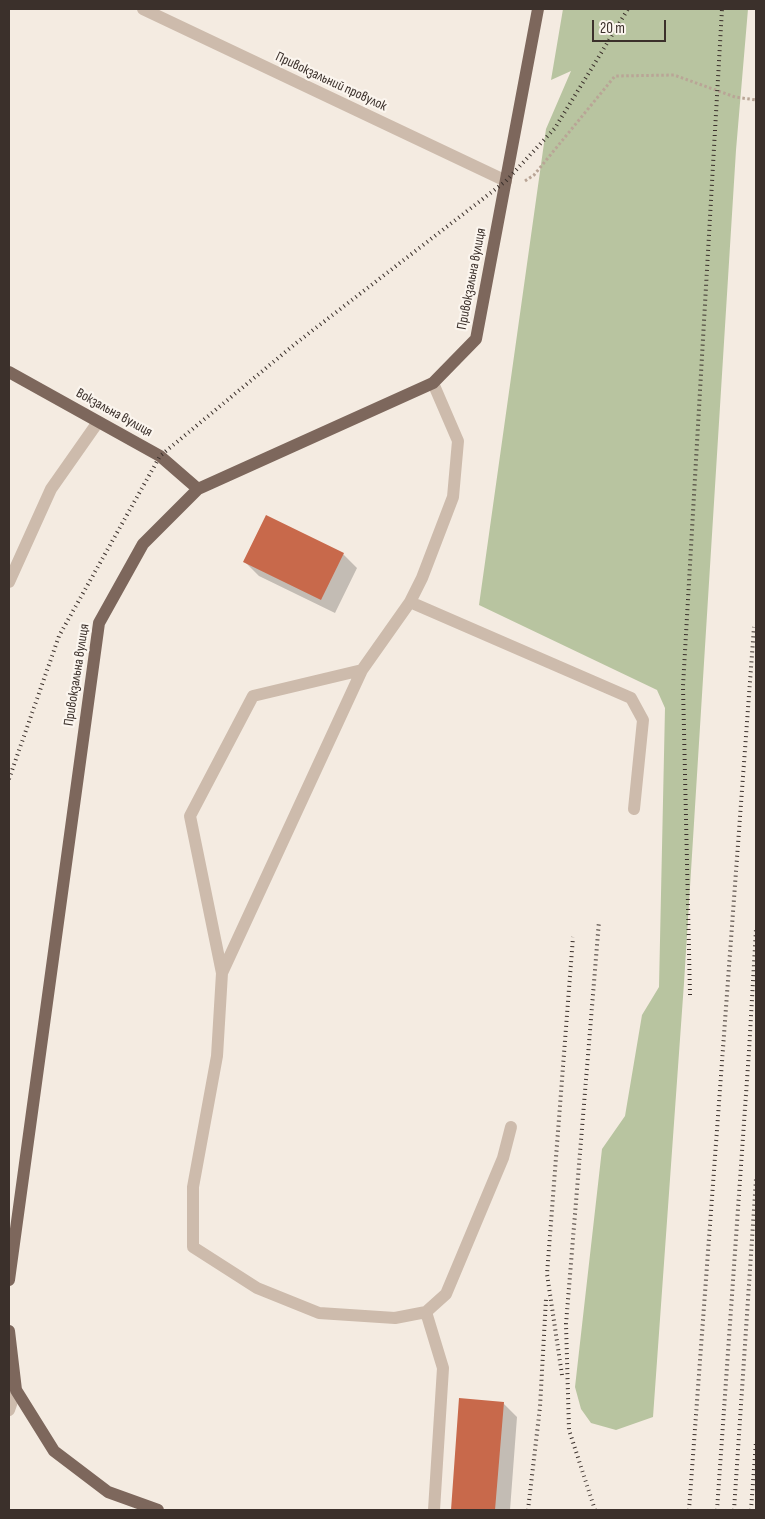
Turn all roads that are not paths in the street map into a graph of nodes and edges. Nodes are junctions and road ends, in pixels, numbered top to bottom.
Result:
1 (143, 9) edge
2 (538, 9) edge
3 (505, 188) junction
4 (9, 372) edge
5 (433, 383) junction
6 (98, 422) junction
7 (198, 489) junction
8 (9, 582) edge
9 (410, 602) junction
10 (362, 670) junction
11 (634, 809) dead end
12 (222, 973) junction
13 (511, 1127) dead end
14 (9, 1280) edge
15 (426, 1312) junction
16 (9, 1331) edge
17 (16, 1390) junction
18 (9, 1410) edge
19 (158, 1510) edge
20 (434, 1510) edge

1 - 3 street, Привокзальний провулок
2 - 3 main road, Привокзальна вулиця
3 - 5 main road, Привокзальна вулиця
4 - 6 main road, Вокзальна вулиця
5 - 7 main road, Привокзальна вулиця
5 - 9 street
6 - 7 main road, Вокзальна вулиця
6 - 8 street
7 - 14 main road, Привокзальна вулиця
9 - 10 street
9 - 11 street
10 - 12 street
10 - 12 street
12 - 15 street
13 - 15 street
15 - 20 street
16 - 17 main road
17 - 18 street
17 - 19 main road

